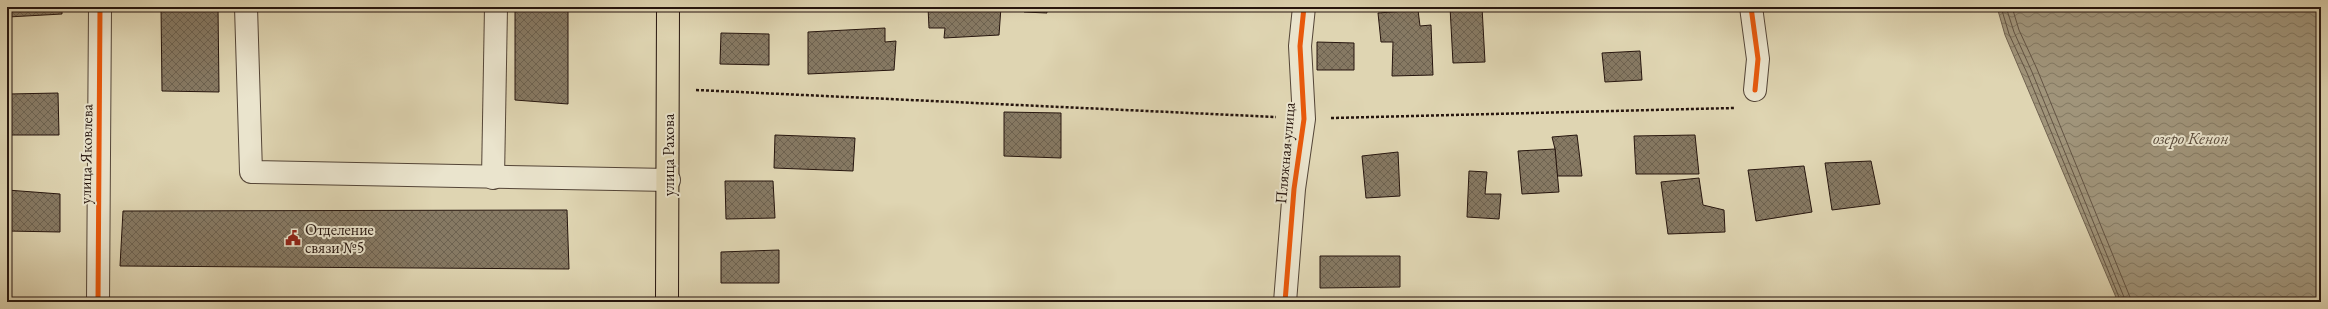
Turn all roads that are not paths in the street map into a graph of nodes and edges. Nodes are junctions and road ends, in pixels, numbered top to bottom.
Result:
1 (100, 7) edge
2 (246, 7) edge
3 (496, 7) edge
4 (668, 7) edge
5 (1304, 7) edge
6 (1751, 7) edge
7 (1755, 90) road end
8 (493, 178) junction
9 (669, 180) junction
10 (98, 302) edge
11 (667, 302) edge
12 (1285, 302) edge

1 - 10 street, улица Яковлева
2 - 8 street
3 - 8 street
4 - 9 main road, улица Рахова
5 - 12 street, Пляжная улица
6 - 7 street
8 - 9 street
9 - 11 main road, улица Рахова

